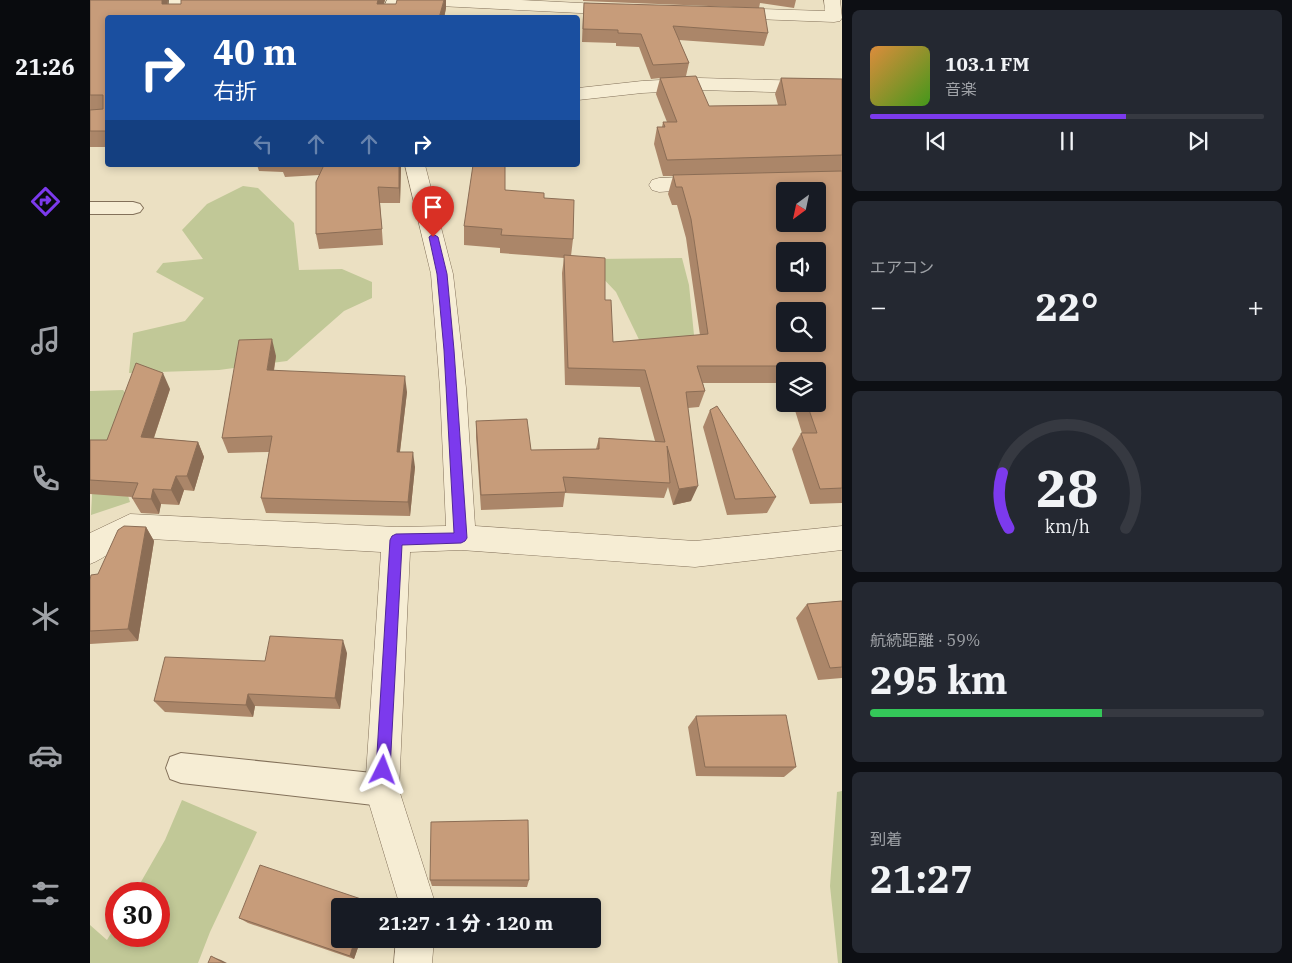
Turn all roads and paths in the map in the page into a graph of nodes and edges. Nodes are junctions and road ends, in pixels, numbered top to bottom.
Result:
1 (176, 0) edge
2 (395, 0) edge
3 (419, 0) edge
4 (832, 0) edge
5 (615, 5) edge
6 (632, 10) edge
7 (709, 13) edge
8 (176, 15) edge
9 (388, 15) edge
10 (842, 88) edge
11 (580, 94) edge
12 (415, 167) edge
13 (726, 183) edge
14 (658, 185) dead end
15 (90, 208) edge
16 (133, 208) dead end
17 (461, 538) junction
18 (842, 538) edge
19 (396, 540) junction
20 (90, 551) edge
21 (181, 768) dead end
22 (382, 790) junction
23 (416, 898) edge
24 (415, 948) edge
25 (414, 963) edge

1 - 8 lane
2 - 9 street
3 - 5 street
4 - 7 street
5 - 6 street
10 - 11 street
12 - 17 street
13 - 14 street
15 - 16 lane
17 - 18 street
17 - 19 street
19 - 20 street
19 - 22 street
21 - 22 lane
22 - 23 street
24 - 25 street

